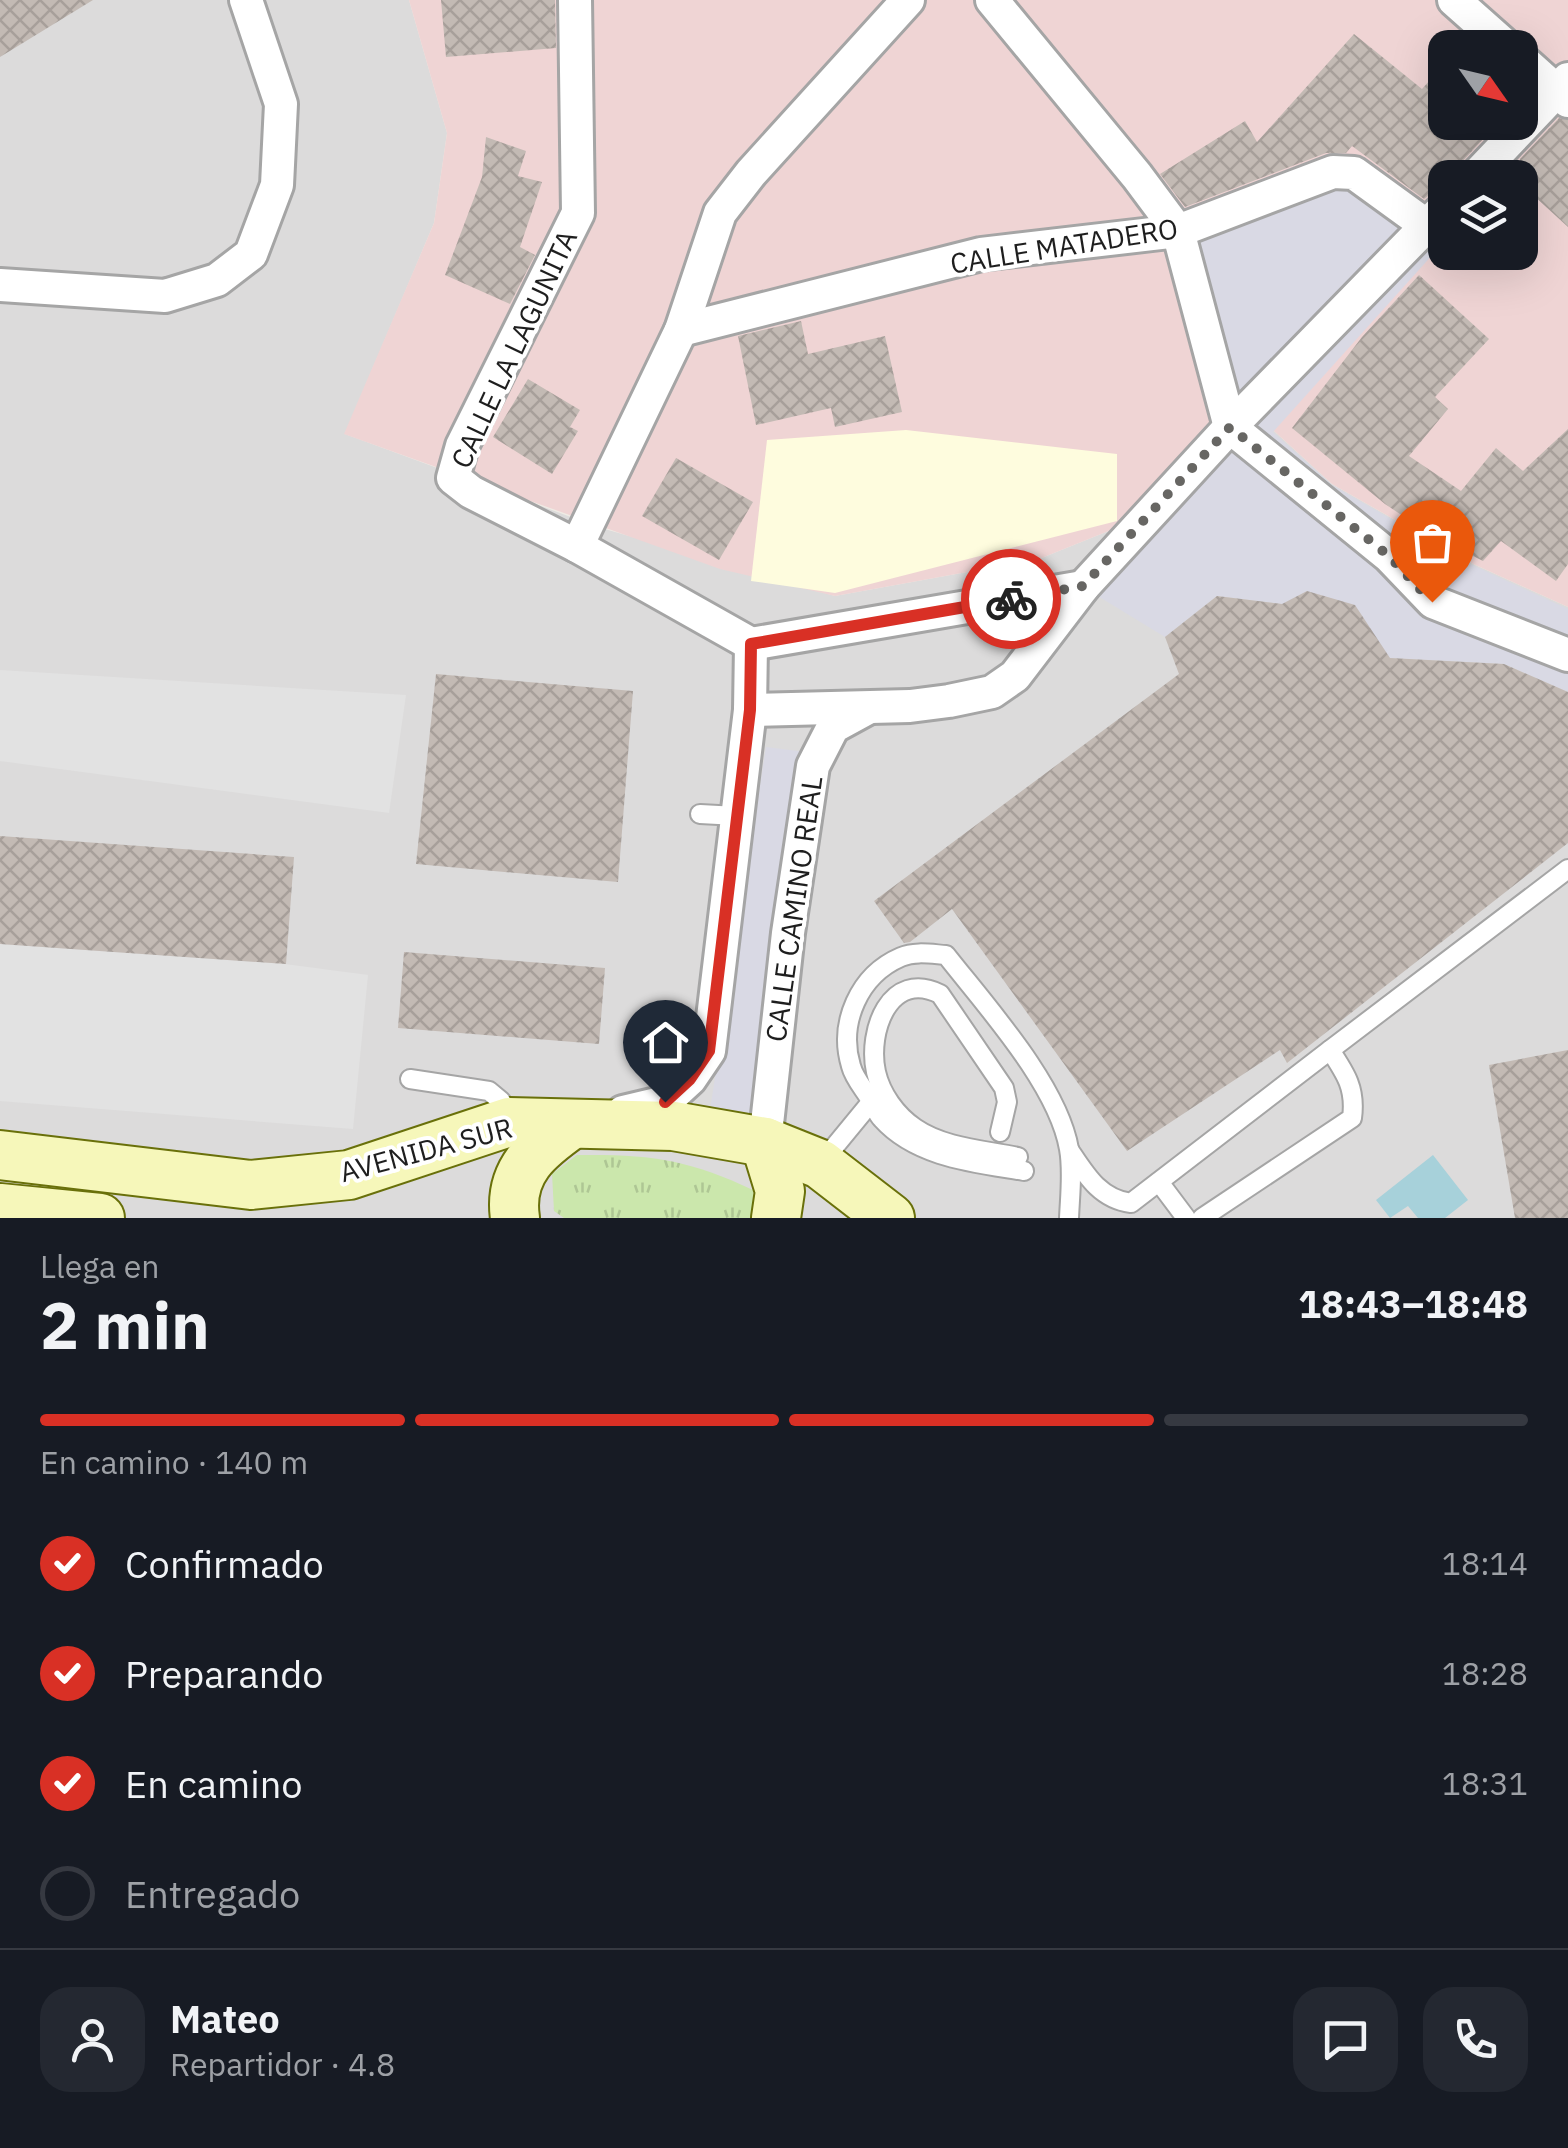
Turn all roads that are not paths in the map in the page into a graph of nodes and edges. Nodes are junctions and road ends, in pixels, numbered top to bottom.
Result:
1 (246, 0) edge
2 (576, 0) edge
3 (908, 0) edge
4 (992, 0) edge
5 (1454, 0) edge
6 (1488, 30) edge
7 (1538, 71) edge
8 (1564, 90) edge
9 (1492, 160) edge
10 (1428, 213) edge
11 (1428, 225) edge
12 (1178, 231) junction
13 (0, 285) edge
14 (681, 330) junction
15 (1230, 427) junction
16 (577, 546) junction
17 (1083, 586) junction
18 (751, 644) junction
19 (1568, 655) edge
20 (874, 707) junction
21 (750, 710) junction
22 (700, 814) dead end
23 (737, 816) junction
24 (1568, 870) edge
25 (1330, 1050) junction
26 (410, 1079) dead end
27 (1004, 1088) junction
28 (1042, 1088) junction
29 (872, 1102) junction
30 (509, 1122) junction
31 (572, 1124) junction
32 (1000, 1132) dead end
33 (765, 1142) junction
34 (1069, 1149) junction
35 (0, 1155) edge
36 (820, 1164) junction
37 (1159, 1182) junction
38 (0, 1208) edge
39 (100, 1218) edge
40 (515, 1218) edge
41 (776, 1218) edge
42 (890, 1218) edge
43 (1069, 1218) edge
44 (1186, 1218) edge
45 (1202, 1218) edge

1 - 13 street
2 - 16 street, CALLE LA LAGUNITA
3 - 14 street
4 - 12 street
5 - 6 street
7 - 8 street
8 - 9 street
10 - 12 street, CALLE MATADERO
11 - 15 street, CALLE CAMINO REAL
12 - 14 street, CALLE MATADERO
12 - 15 street
14 - 16 street
15 - 17 street, CALLE CAMINO REAL
15 - 19 street
16 - 18 street, CALLE LA LAGUNITA
17 - 18 street
17 - 20 street, CALLE CAMINO REAL
18 - 21 street
20 - 21 street, CALLE CAMINO REAL
20 - 33 street, CALLE CAMINO REAL
21 - 23 street
22 - 23 lane
23 - 31 street
24 - 25 lane
25 - 37 lane
25 - 45 lane
26 - 30 lane
27 - 28 lane
27 - 29 lane
27 - 32 lane
28 - 29 lane
28 - 34 lane
29 - 36 lane
30 - 31 street, AVENIDA SUR
30 - 35 street, AVENIDA SUR
31 - 33 street, AVENIDA SUR
31 - 40 street
33 - 36 street, AVENIDA SUR
33 - 41 street
34 - 37 lane
34 - 43 lane
36 - 42 street, AVENIDA SUR
37 - 44 lane
38 - 39 street

